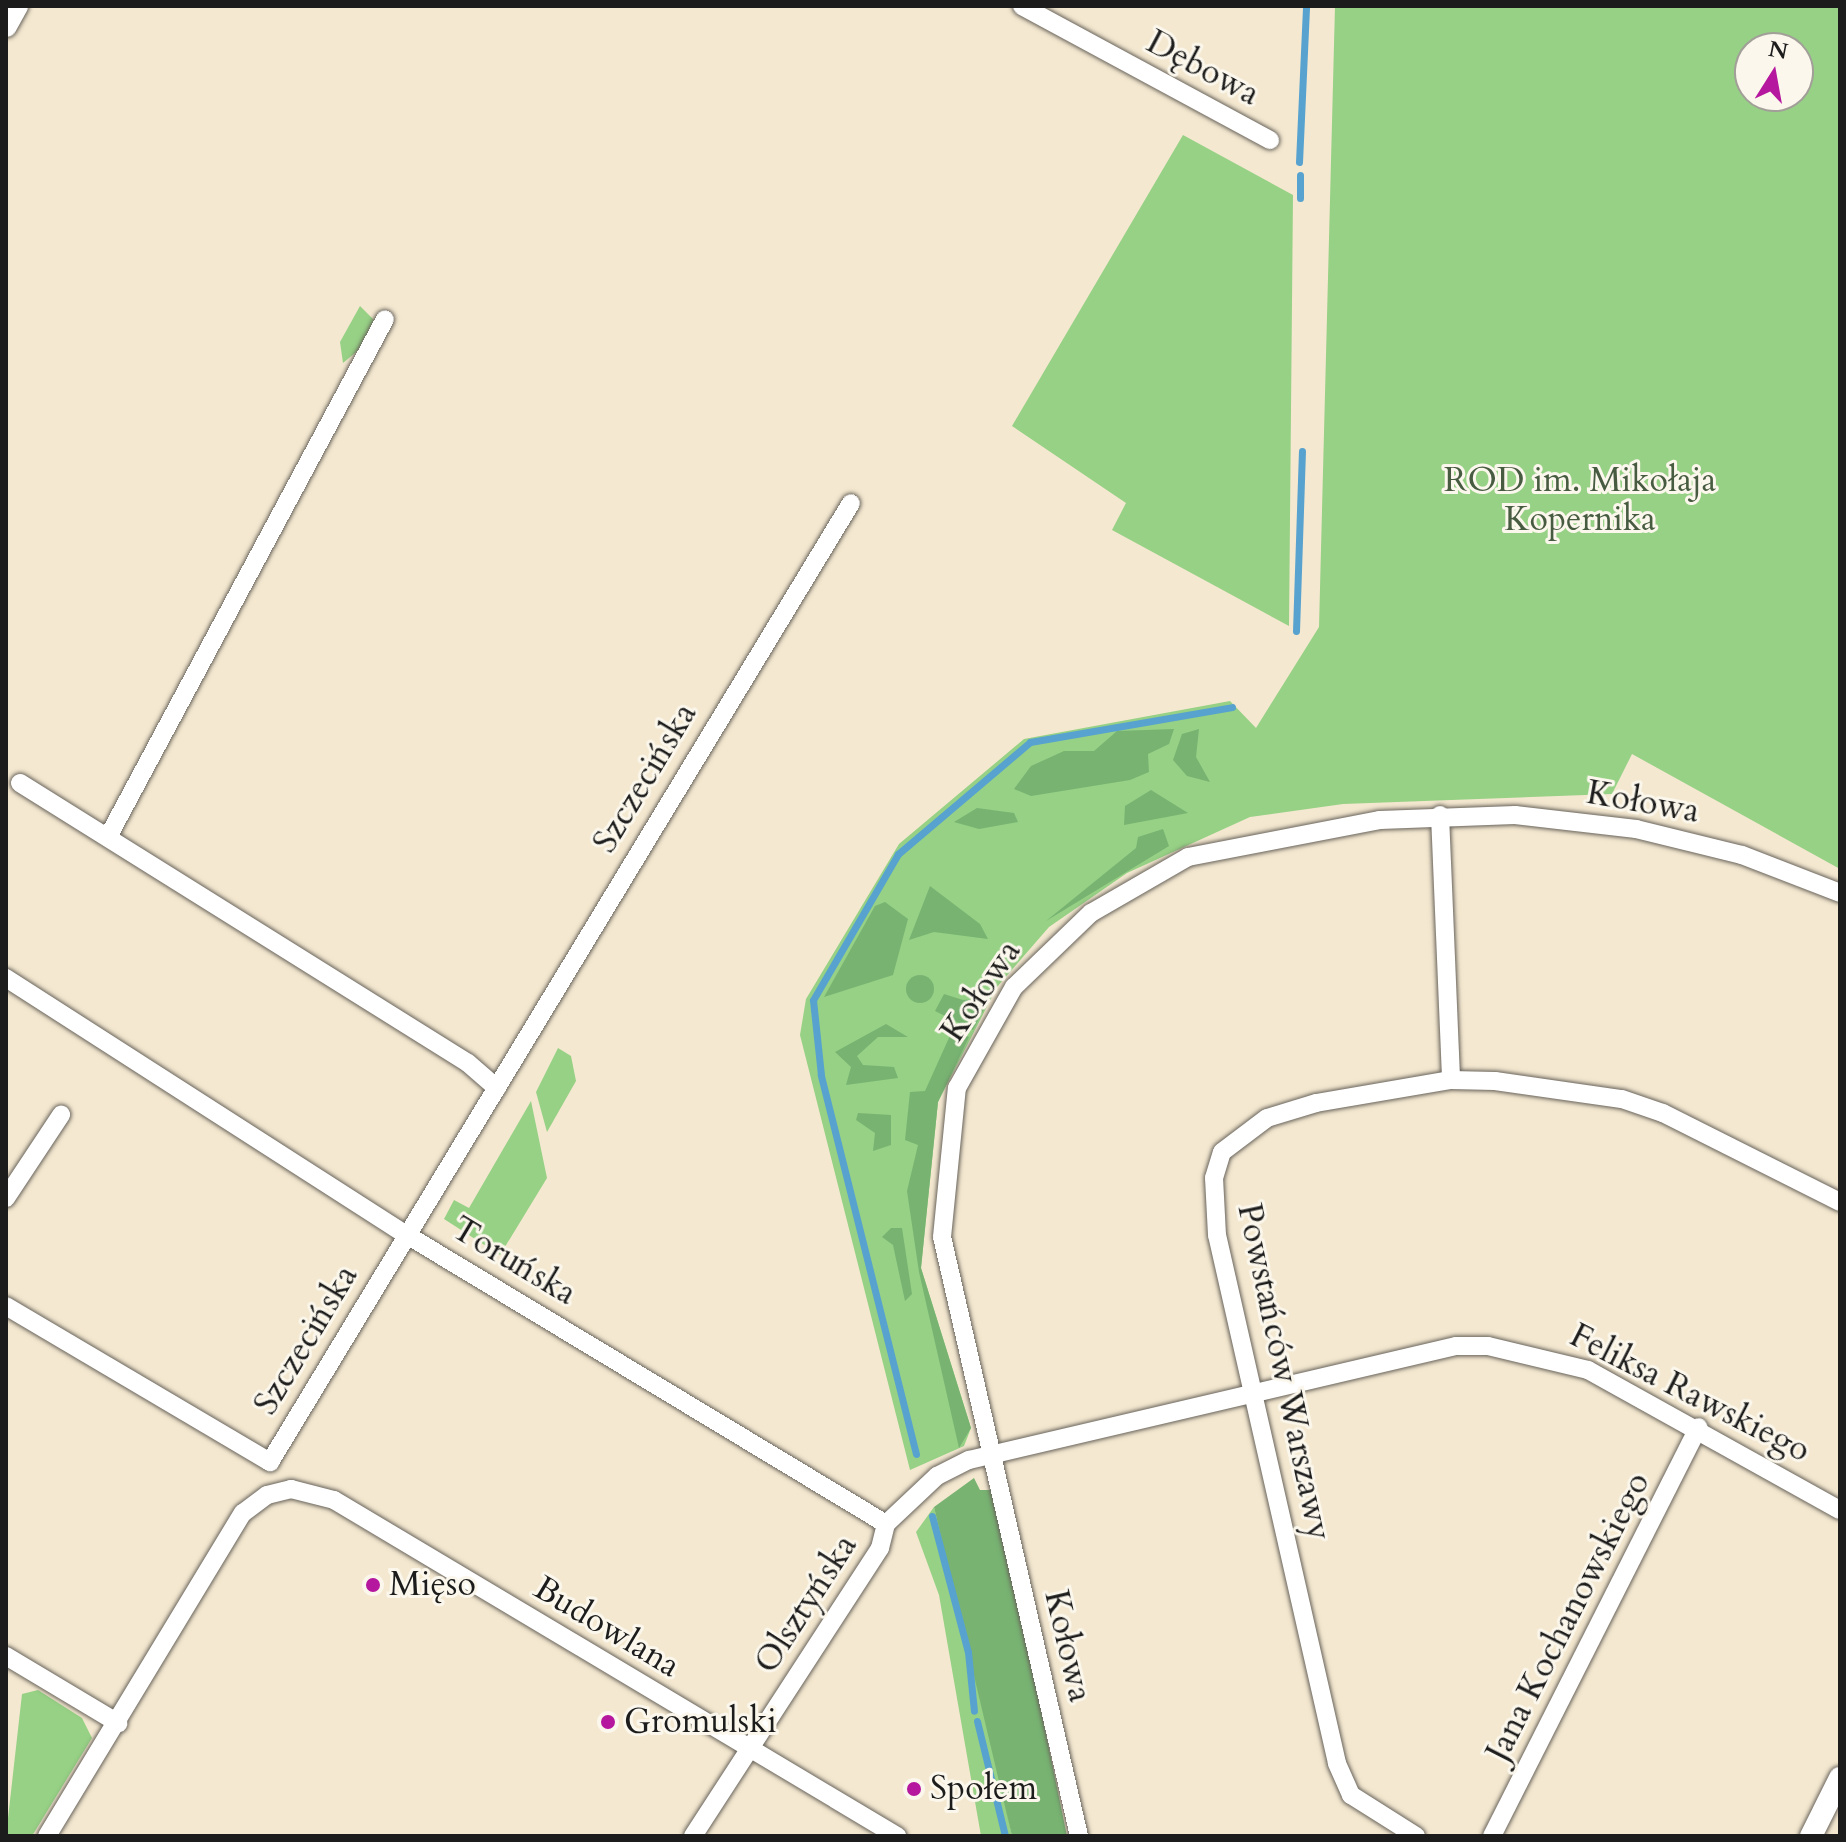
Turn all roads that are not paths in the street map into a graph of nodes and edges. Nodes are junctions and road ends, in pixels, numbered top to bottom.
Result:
1 (17, 6) edge
2 (1022, 6) edge
3 (1051, 13) edge
4 (6, 26) edge
5 (1270, 140) dead end
6 (385, 319) dead end
7 (851, 503) dead end
8 (20, 783) dead end
9 (1440, 815) junction
10 (108, 837) junction
11 (1840, 893) edge
12 (6, 978) edge
13 (1451, 1080) junction
14 (497, 1088) junction
15 (61, 1115) dead end
16 (6, 1198) edge
17 (1840, 1202) edge
18 (407, 1235) junction
19 (6, 1306) edge
20 (1253, 1393) junction
21 (1699, 1427) junction
22 (990, 1455) junction
23 (270, 1462) junction
24 (279, 1490) junction
25 (1840, 1510) edge
26 (886, 1524) junction
27 (6, 1656) edge
28 (118, 1723) junction
29 (750, 1749) junction
30 (1840, 1778) edge
31 (47, 1836) edge
32 (693, 1836) edge
33 (897, 1836) edge
34 (1079, 1836) edge
35 (1416, 1836) edge
36 (1492, 1836) edge
37 (1811, 1836) edge

1 - 4 street
2 - 3 street, Dębowa
3 - 5 street, Dębowa
6 - 10 street
7 - 14 street, Szczecińska
8 - 10 street
9 - 11 street, Kołowa
9 - 13 street
9 - 22 street, Kołowa
10 - 14 street
12 - 18 street, Toruńska
13 - 17 street, Powstańców Warszawy
13 - 20 street, Powstańców Warszawy
14 - 18 street, Szczecińska
15 - 16 street
18 - 23 street, Szczecińska
18 - 26 street, Toruńska
19 - 23 street
20 - 21 street, Feliksa Rawskiego
20 - 22 street, Feliksa Rawskiego
20 - 35 street, Powstańców Warszawy
21 - 25 street, Feliksa Rawskiego
21 - 36 street, Jana Kochanowskiego
22 - 26 street
22 - 34 street, Kołowa
23 - 24 street
24 - 28 street
24 - 29 street, Budowlana
26 - 29 street, Olsztyńska
27 - 28 street
28 - 31 street
29 - 32 street, Olsztyńska
29 - 33 street, Budowlana
30 - 37 street

